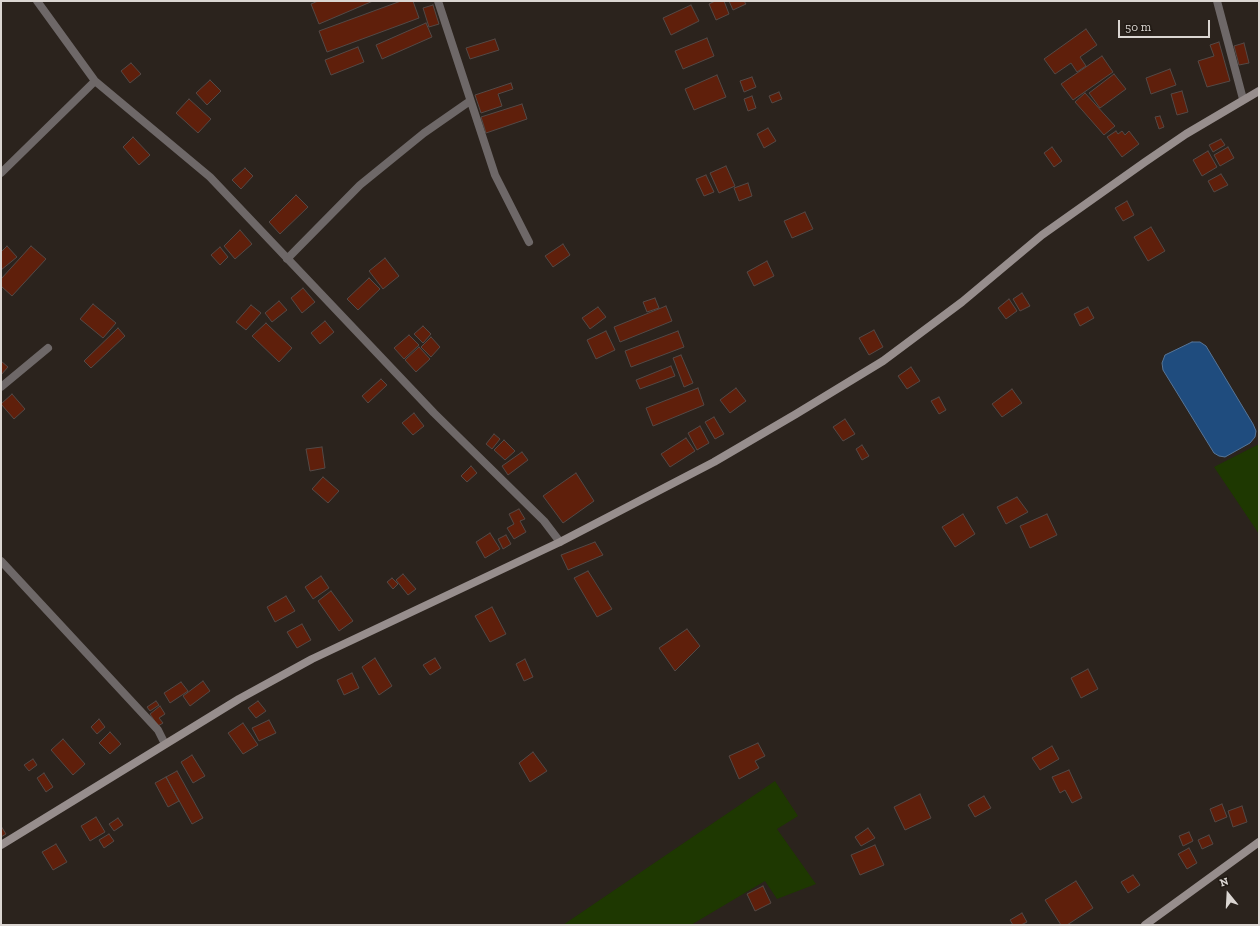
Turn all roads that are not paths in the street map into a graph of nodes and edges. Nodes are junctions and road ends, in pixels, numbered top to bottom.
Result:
1 (37, 1) edge
2 (438, 1) edge
3 (1218, 1) edge
4 (95, 81) junction
5 (1259, 91) edge
6 (1243, 99) junction
7 (470, 101) junction
8 (1, 173) edge
9 (529, 242) dead end
10 (287, 259) junction
11 (48, 348) dead end
12 (1, 387) edge
13 (560, 542) junction
14 (1, 561) edge
15 (165, 744) junction
16 (1259, 842) edge
17 (1, 845) edge
18 (1144, 925) edge

1 - 4 street
2 - 7 street
3 - 6 street
4 - 8 street
4 - 10 street
5 - 6 street
6 - 13 street
7 - 9 street
7 - 10 street
10 - 13 street
11 - 12 street
13 - 15 street
14 - 15 street
15 - 17 street
16 - 18 street

